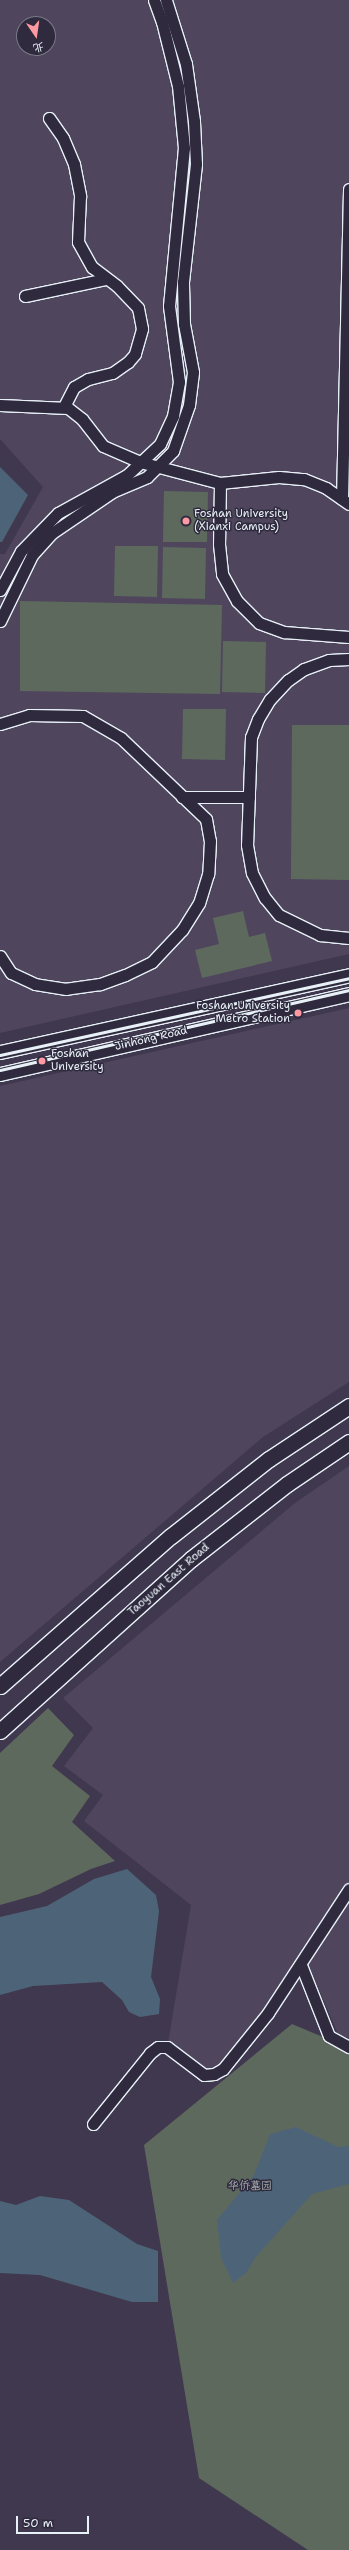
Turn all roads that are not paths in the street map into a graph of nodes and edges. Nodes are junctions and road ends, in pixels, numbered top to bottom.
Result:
1 (154, 0) edge
2 (166, 0) edge
3 (49, 118) dead end
4 (349, 189) edge
5 (106, 279) junction
6 (25, 296) dead end
7 (0, 405) edge
8 (64, 407) junction
9 (140, 462) junction
10 (158, 466) junction
11 (220, 483) junction
12 (346, 502) edge
13 (0, 590) edge
14 (0, 621) edge
15 (349, 637) edge
16 (349, 659) edge
17 (0, 724) edge
18 (182, 797) junction
19 (249, 797) junction
20 (349, 938) edge
21 (0, 956) edge
22 (349, 975) edge
23 (349, 994) edge
24 (0, 1052) edge
25 (0, 1074) edge
26 (349, 1406) edge
27 (349, 1442) edge
28 (0, 1686) edge
29 (0, 1731) edge
30 (349, 1889) edge
31 (301, 1964) junction
32 (349, 2047) edge
33 (93, 2124) dead end

1 - 9 street
2 - 10 street
3 - 5 street
4 - 12 street
5 - 6 street
5 - 8 street
7 - 8 street
8 - 9 street
9 - 10 street
9 - 13 street
10 - 11 street
10 - 14 street
11 - 12 street
11 - 15 street
16 - 19 street
17 - 18 street
18 - 19 street
18 - 21 street
19 - 20 street
22 - 24 street, Jinhong Road
23 - 25 street, Jinhong Road
26 - 28 main road
27 - 29 main road, Taoyuan East Road
30 - 31 street
31 - 32 street
31 - 33 street

